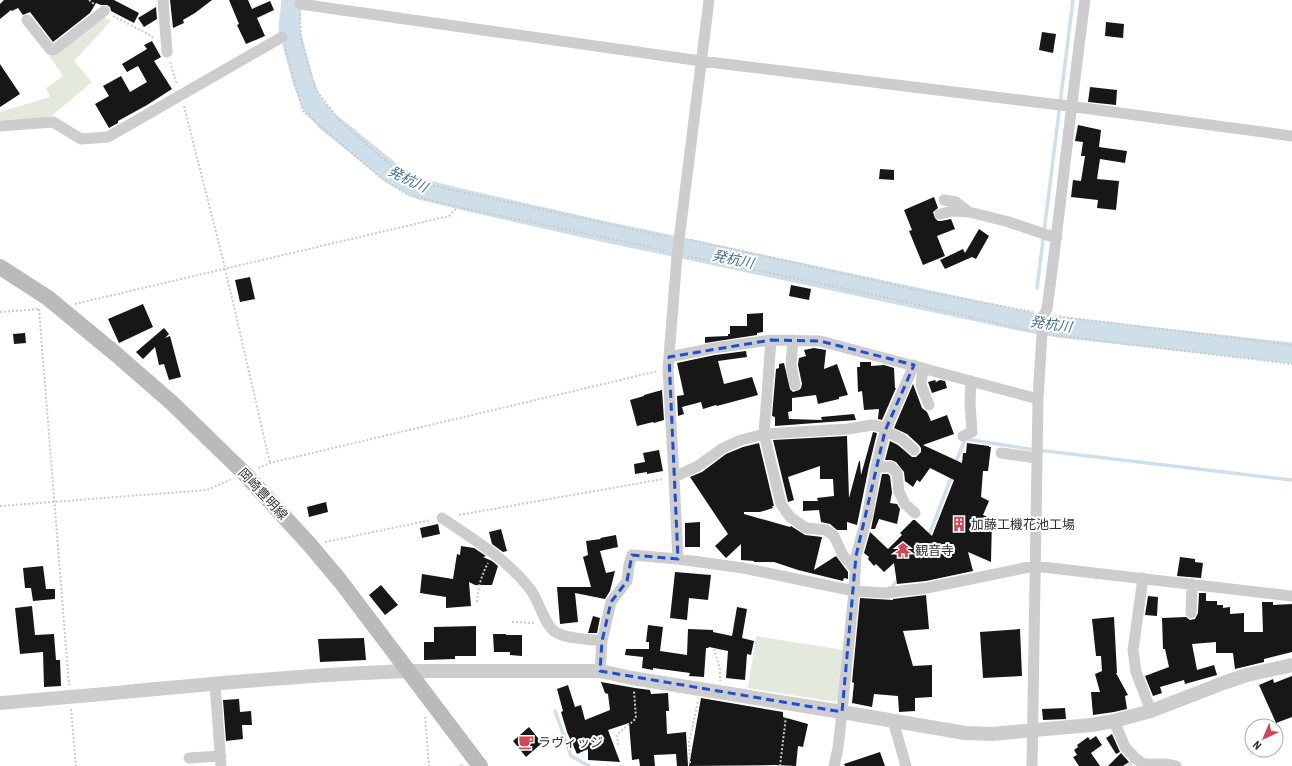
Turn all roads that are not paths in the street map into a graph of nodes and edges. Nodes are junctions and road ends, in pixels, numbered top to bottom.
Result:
1 (163, 0) edge
2 (709, 0) edge
3 (1085, 0) edge
4 (300, 2) edge
5 (104, 11) road end
6 (27, 20) dead end
7 (282, 37) road end
8 (167, 52) road end
9 (701, 61) junction
10 (1069, 106) junction
11 (0, 126) edge
12 (1292, 136) edge
13 (944, 200) dead end
14 (970, 212) junction
15 (940, 214) dead end
16 (1047, 234) junction
17 (0, 267) edge
18 (771, 340) junction
19 (793, 340) junction
20 (669, 357) junction
21 (919, 367) junction
22 (971, 381) junction
23 (795, 385) dead end
24 (1038, 399) junction
25 (929, 404) dead end
26 (885, 430) junction
27 (764, 434) junction
28 (963, 436) dead end
29 (914, 450) dead end
30 (1001, 453) dead end
31 (1037, 458) junction
32 (876, 468) junction
33 (674, 477) junction
34 (915, 513) dead end
35 (442, 518) road end
36 (678, 559) junction
37 (1034, 566) junction
38 (855, 569) junction
39 (1143, 578) junction
40 (1192, 584) junction
41 (854, 591) junction
42 (1292, 596) edge
43 (1191, 613) dead end
44 (602, 641) junction
45 (1292, 665) edge
46 (407, 671) junction
47 (600, 671) junction
48 (214, 683) junction
49 (0, 703) edge
50 (1151, 711) junction
51 (842, 712) junction
52 (893, 721) junction
53 (1114, 721) junction
54 (1033, 731) junction
55 (189, 758) dead end
56 (221, 761) edge
57 (480, 766) edge
58 (834, 766) edge
59 (906, 766) edge
60 (1032, 766) edge
61 (1176, 766) edge

1 - 8 street
2 - 9 street
3 - 10 street
4 - 9 street
5 - 6 street
7 - 11 street
9 - 10 street
9 - 20 street
10 - 12 street
10 - 16 street
13 - 14 street
14 - 15 street
14 - 16 street
16 - 24 street
17 - 46 main road, 岡崎豊明線
18 - 19 street
18 - 20 street
18 - 27 street
19 - 21 street
19 - 23 street
20 - 33 street
21 - 22 street
21 - 25 street
21 - 26 street
22 - 24 street
22 - 28 street
24 - 31 street
26 - 27 street
26 - 29 street
26 - 32 street
27 - 33 street
27 - 38 street
30 - 31 street
31 - 37 street
32 - 34 street
32 - 38 street
33 - 36 street
35 - 44 street
36 - 41 street
36 - 44 street
37 - 39 street
37 - 41 street
37 - 54 street
38 - 41 street
39 - 40 street
39 - 50 street
40 - 42 street
40 - 43 street
41 - 51 street
44 - 47 street
45 - 50 street
46 - 47 street
46 - 48 street
46 - 57 main road, 岡崎豊明線
47 - 51 street
48 - 49 street
48 - 56 street
50 - 53 street
51 - 52 street
51 - 58 street
52 - 54 street
52 - 59 street
53 - 54 street
53 - 61 street
54 - 60 street
55 - 56 street

